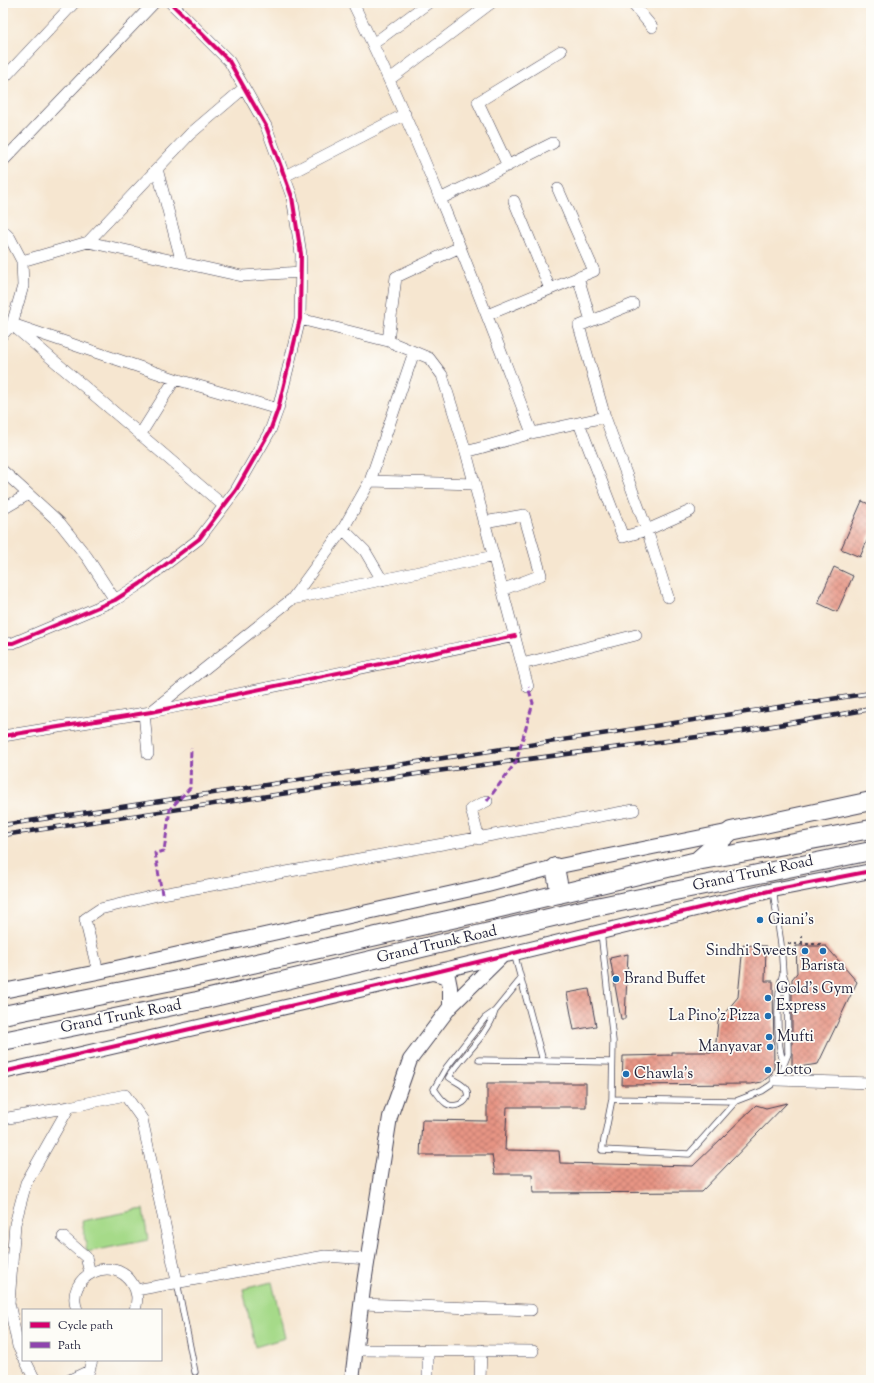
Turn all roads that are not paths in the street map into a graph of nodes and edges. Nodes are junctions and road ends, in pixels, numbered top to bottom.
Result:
1 (74, 3) edge
2 (154, 3) edge
3 (353, 3) edge
4 (428, 3) edge
5 (491, 3) edge
6 (632, 3) edge
7 (178, 5) edge
8 (652, 27) dead end
9 (373, 44) junction
10 (561, 51) dead end
11 (3, 78) edge
12 (390, 79) junction
13 (244, 88) junction
14 (405, 114) junction
15 (553, 143) dead end
16 (3, 161) edge
17 (508, 166) junction
18 (157, 169) junction
19 (285, 176) junction
20 (558, 189) dead end
21 (440, 199) junction
22 (514, 201) dead end
23 (3, 231) edge
24 (88, 242) junction
25 (460, 248) junction
26 (22, 260) junction
27 (182, 263) junction
28 (301, 272) junction
29 (578, 277) junction
30 (550, 289) junction
31 (633, 304) dead end
32 (487, 315) junction
33 (300, 319) junction
34 (592, 321) junction
35 (12, 324) junction
36 (3, 334) edge
37 (388, 341) junction
38 (414, 352) junction
39 (175, 379) junction
40 (278, 409) junction
41 (605, 417) junction
42 (579, 423) junction
43 (532, 434) junction
44 (140, 435) junction
45 (466, 452) junction
46 (3, 471) edge
47 (370, 481) junction
48 (475, 484) junction
49 (27, 495) junction
50 (224, 506) junction
51 (3, 509) edge
52 (690, 511) dead end
53 (484, 522) junction
54 (343, 529) junction
55 (647, 530) junction
56 (494, 556) junction
57 (382, 580) junction
58 (504, 589) junction
59 (668, 597) dead end
60 (115, 600) junction
61 (292, 600) junction
62 (636, 635) dead end
63 (515, 636) junction
64 (3, 643) edge
65 (522, 664) junction
66 (528, 687) dead end
67 (148, 713) junction
68 (3, 736) edge
69 (148, 754) dead end
70 (487, 801) dead end
71 (871, 801) edge
72 (634, 810) dead end
73 (865, 830) edge
74 (731, 831) junction
75 (480, 839) junction
76 (867, 852) edge
77 (697, 861) junction
78 (555, 867) junction
79 (870, 872) edge
80 (778, 889) junction
81 (560, 894) junction
82 (601, 931) junction
83 (508, 954) junction
84 (98, 972) junction
85 (433, 973) junction
86 (521, 979) junction
87 (3, 991) edge
88 (450, 1008) junction
89 (496, 1011) junction
90 (3, 1015) edge
91 (3, 1041) edge
92 (480, 1060) dead end
93 (544, 1061) junction
94 (612, 1062) junction
95 (3, 1072) edge
96 (776, 1080) junction
97 (871, 1083) edge
98 (612, 1099) junction
99 (736, 1101) junction
100 (69, 1107) junction
101 (3, 1120) edge
102 (62, 1237) dead end
103 (368, 1258) junction
104 (90, 1273) junction
105 (177, 1281) junction
106 (136, 1290) junction
107 (361, 1304) junction
108 (77, 1309) edge
109 (135, 1309) edge
110 (531, 1310) dead end
111 (356, 1350) junction
112 (428, 1350) junction
113 (481, 1350) junction
114 (533, 1351) dead end
115 (22, 1354) edge
116 (26, 1361) edge
117 (92, 1361) edge
118 (195, 1372) dead end
119 (35, 1380) edge
120 (70, 1380) edge
121 (352, 1380) edge
122 (428, 1380) edge
123 (480, 1380) edge

1 - 11 street
2 - 16 street
3 - 9 street
4 - 9 street
5 - 12 street
6 - 8 street
7 - 13 street
9 - 12 street
10 - 17 street
12 - 14 street
13 - 18 street
13 - 19 street
14 - 19 street
14 - 21 street
15 - 17 street
17 - 21 street
18 - 24 street
18 - 27 street
19 - 28 street
20 - 29 street
21 - 25 street
22 - 30 street
23 - 26 street
24 - 26 street
24 - 27 street
25 - 32 street
25 - 37 street
26 - 35 street
27 - 28 street
28 - 33 street
29 - 30 street
29 - 34 street
30 - 32 street
31 - 34 street
32 - 43 street
33 - 37 street
33 - 40 street
34 - 41 street
35 - 36 street
35 - 39 street
35 - 44 street
37 - 38 street
38 - 45 street
38 - 47 street
39 - 40 street
39 - 44 street
40 - 50 street
41 - 42 street
41 - 55 street
42 - 43 street
42 - 55 street
43 - 45 street
44 - 50 street
45 - 48 street
46 - 49 street
47 - 48 street
47 - 54 street
48 - 53 street
49 - 51 street
49 - 60 street
50 - 60 street
52 - 55 street
53 - 56 street
53 - 58 street
54 - 57 street
54 - 61 street
55 - 59 street
56 - 57 street
56 - 58 street
57 - 61 street
58 - 63 street
60 - 64 street
61 - 67 street
62 - 65 street
63 - 65 street
63 - 67 street
65 - 66 street
67 - 68 street
67 - 69 street
70 - 75 street
71 - 74 highway
72 - 75 street
73 - 77 highway, Grand Trunk Road
74 - 77 highway
74 - 78 street
75 - 84 street
76 - 91 highway, Grand Trunk Road
77 - 81 highway, Grand Trunk Road
78 - 81 highway
78 - 84 street
79 - 80 street
80 - 82 street
80 - 96 lane
81 - 90 highway, Grand Trunk Road
82 - 83 street
82 - 94 lane
83 - 85 street
83 - 86 lane
83 - 88 street
84 - 87 street
85 - 88 street
85 - 95 street
86 - 89 lane
86 - 93 lane
88 - 103 street
89 - 89 lane
92 - 93 lane
93 - 94 lane
94 - 98 lane
96 - 97 street
96 - 99 lane
98 - 99 lane
98 - 99 lane
100 - 101 street
100 - 105 street
100 - 115 street
102 - 104 street
103 - 105 street
103 - 107 street
104 - 106 street
104 - 108 street
105 - 106 street
105 - 118 lane
106 - 109 street
107 - 110 street
107 - 111 street
111 - 112 street
111 - 121 street
112 - 113 street
112 - 122 street
113 - 114 street
113 - 123 street
116 - 119 street
117 - 120 street

